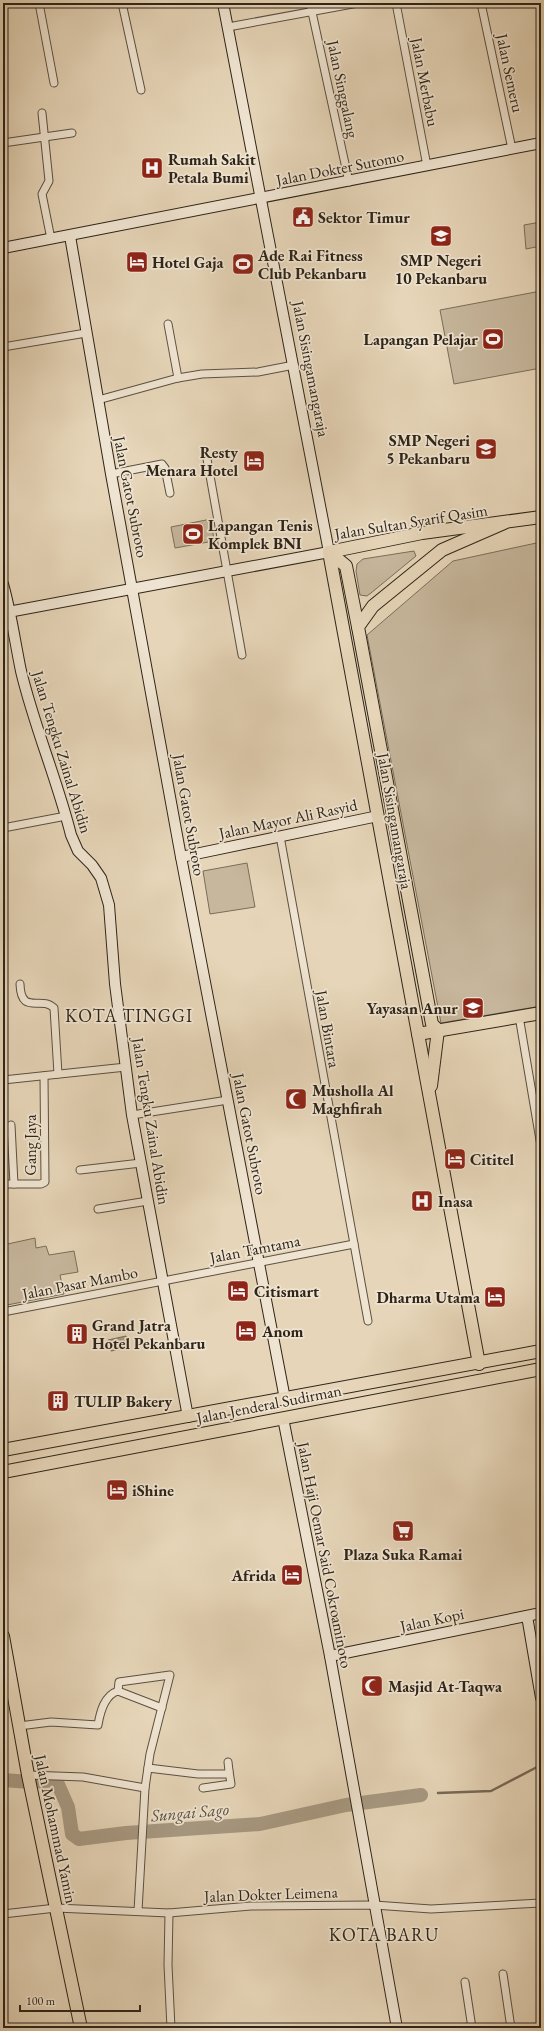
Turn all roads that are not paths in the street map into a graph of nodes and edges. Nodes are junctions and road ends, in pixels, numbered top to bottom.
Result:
1 (39, 3) edge
2 (122, 3) edge
3 (223, 3) edge
4 (310, 3) edge
5 (358, 3) edge
6 (396, 3) edge
7 (481, 3) edge
8 (311, 12) junction
9 (228, 27) junction
10 (54, 83) dead end
11 (141, 90) dead end
12 (42, 113) dead end
13 (72, 133) dead end
14 (44, 136) junction
15 (3, 143) edge
16 (541, 143) edge
17 (512, 149) junction
18 (427, 166) junction
19 (349, 182) junction
20 (261, 199) junction
21 (70, 236) junction
22 (51, 239) junction
23 (3, 248) edge
24 (168, 324) dead end
25 (86, 333) junction
26 (3, 347) edge
27 (294, 365) junction
28 (178, 378) junction
29 (98, 400) junction
30 (207, 460) dead end
31 (110, 474) junction
32 (170, 493) dead end
33 (541, 517) edge
34 (504, 523) junction
35 (329, 552) junction
36 (227, 571) junction
37 (3, 584) edge
38 (133, 588) junction
39 (7, 612) edge
40 (358, 626) junction
41 (242, 654) dead end
42 (388, 790) junction
43 (66, 816) junction
44 (378, 816) junction
45 (3, 828) edge
46 (280, 836) junction
47 (181, 857) junction
48 (20, 984) dead end
49 (541, 1013) edge
50 (521, 1016) junction
51 (438, 1030) junction
52 (418, 1034) junction
53 (126, 1067) junction
54 (58, 1074) junction
55 (44, 1076) junction
56 (3, 1080) edge
57 (429, 1095) junction
58 (228, 1100) junction
59 (132, 1115) junction
60 (11, 1125) dead end
61 (541, 1146) edge
62 (141, 1163) junction
63 (80, 1170) dead end
64 (3, 1184) edge
65 (14, 1184) junction
66 (148, 1201) junction
67 (98, 1209) dead end
68 (354, 1244) junction
69 (259, 1263) junction
70 (162, 1281) junction
71 (3, 1312) edge
72 (368, 1321) dead end
73 (541, 1351) edge
74 (479, 1364) junction
75 (541, 1369) edge
76 (285, 1399) junction
77 (188, 1417) junction
78 (283, 1418) junction
79 (3, 1450) edge
80 (3, 1472) edge
81 (541, 1613) edge
82 (527, 1616) junction
83 (3, 1636) edge
84 (330, 1656) junction
85 (118, 1691) junction
86 (541, 1698) edge
87 (162, 1708) junction
88 (19, 1726) junction
89 (228, 1762) dead end
90 (148, 1768) junction
91 (229, 1771) junction
92 (29, 1781) junction
93 (145, 1788) junction
94 (202, 1788) dead end
95 (541, 1903) edge
96 (374, 1905) junction
97 (56, 1908) junction
98 (138, 1911) junction
99 (169, 1913) junction
100 (3, 1914) edge
101 (503, 1974) dead end
102 (466, 1982) dead end
103 (81, 2028) edge
104 (171, 2028) edge
105 (397, 2028) edge
106 (472, 2028) edge
107 (511, 2028) edge

1 - 10 street
2 - 11 street
3 - 9 street, Jalan Sisingamangaraja
4 - 8 street, Jalan Singgalang
5 - 8 street
6 - 18 street, Jalan Merbabu
7 - 17 street, Jalan Semeru
8 - 9 street
8 - 19 street, Jalan Singgalang
9 - 20 street, Jalan Sisingamangaraja
12 - 14 street
13 - 14 street
14 - 15 street
14 - 22 street
16 - 17 street, Jalan Dokter Sutomo
17 - 18 street, Jalan Dokter Sutomo
18 - 19 street, Jalan Dokter Sutomo
19 - 20 street, Jalan Dokter Sutomo
20 - 21 street, Jalan Dokter Sutomo
20 - 27 street, Jalan Sisingamangaraja
21 - 22 street, Jalan Dokter Sutomo
21 - 25 street, Jalan Gatot Subroto
22 - 23 street, Jalan Dokter Sutomo
24 - 28 street
25 - 26 street
25 - 29 street, Jalan Gatot Subroto
27 - 28 street
27 - 35 street, Jalan Sisingamangaraja
28 - 29 street
29 - 31 street, Jalan Gatot Subroto
30 - 36 street
31 - 32 street
31 - 38 street, Jalan Gatot Subroto
33 - 34 main road, Jalan Sultan Syarif Qasim
34 - 35 main road, Jalan Sultan Syarif Qasim
34 - 40 main road
35 - 36 street, Jalan Sultan Syarif Qasim
35 - 40 main road, Jalan Sisingamangaraja
35 - 44 main road, Jalan Sisingamangaraja
36 - 38 street, Jalan Sultan Syarif Qasim
36 - 41 street
37 - 39 street, Jalan Tengku Zainal Abidin
38 - 39 street, Jalan Sultan Syarif Qasim
38 - 47 street, Jalan Gatot Subroto
39 - 43 street, Jalan Tengku Zainal Abidin
40 - 42 main road, Jalan Sisingamangaraja
42 - 44 main road
42 - 51 main road, Jalan Sisingamangaraja
43 - 45 street
43 - 53 street, Jalan Tengku Zainal Abidin
44 - 46 street, Jalan Mayor Ali Rasyid
44 - 52 main road, Jalan Sisingamangaraja
46 - 47 street, Jalan Mayor Ali Rasyid
46 - 68 street, Jalan Bintara
47 - 58 street, Jalan Gatot Subroto
48 - 54 street
49 - 50 main road
50 - 51 main road
50 - 61 street
51 - 52 main road
51 - 57 main road, Jalan Sisingamangaraja
52 - 57 main road, Jalan Sisingamangaraja
53 - 54 street
53 - 59 street, Jalan Tengku Zainal Abidin
54 - 55 street
55 - 56 street
55 - 65 street, Gang Jaya
57 - 74 main road, Jalan Sisingamangaraja
58 - 59 street
58 - 69 street, Jalan Gatot Subroto
59 - 62 street, Jalan Tengku Zainal Abidin
60 - 65 street, Gang Jaya
62 - 63 street
62 - 66 street, Jalan Tengku Zainal Abidin
64 - 65 street, Gang Jaya
66 - 67 street
66 - 70 street, Jalan Tengku Zainal Abidin
68 - 69 street, Jalan Tamtama
68 - 72 street, Jalan Bintara
69 - 70 street, Jalan Tamtama
69 - 76 street, Jalan Gatot Subroto
70 - 71 street, Jalan Pasar Mambo
70 - 77 street, Jalan Tengku Zainal Abidin
73 - 74 main road, Jalan Jenderal Sudirman
74 - 76 main road, Jalan Jenderal Sudirman
75 - 78 main road, Jalan Jenderal Sudirman
76 - 77 main road, Jalan Jenderal Sudirman
77 - 79 main road, Jalan Jenderal Sudirman
78 - 80 main road, Jalan Jenderal Sudirman
78 - 84 street, Jalan Haji Oemar Said Cokroaminoto
81 - 82 street, Jalan Kopi
82 - 84 street, Jalan Kopi
82 - 86 street
83 - 88 main road, Jalan Mohammad Yamin
84 - 96 street, Jalan Haji Oemar Said Cokroaminoto
85 - 87 street
85 - 87 street
85 - 88 street
87 - 90 street
88 - 92 main road, Jalan Mohammad Yamin
89 - 91 street
90 - 91 street
90 - 93 street
91 - 94 street
92 - 93 street
92 - 97 main road, Jalan Mohammad Yamin
93 - 98 street
95 - 96 street, Jalan Dokter Leimena
96 - 99 street, Jalan Dokter Leimena
96 - 105 street, Jalan Haji Oemar Said Cokroaminoto
97 - 98 street, Jalan Dokter Leimena
97 - 100 street, Jalan Dokter Leimena
97 - 103 main road, Jalan Mohammad Yamin
98 - 99 street, Jalan Dokter Leimena
99 - 104 street
101 - 107 street
102 - 106 street

